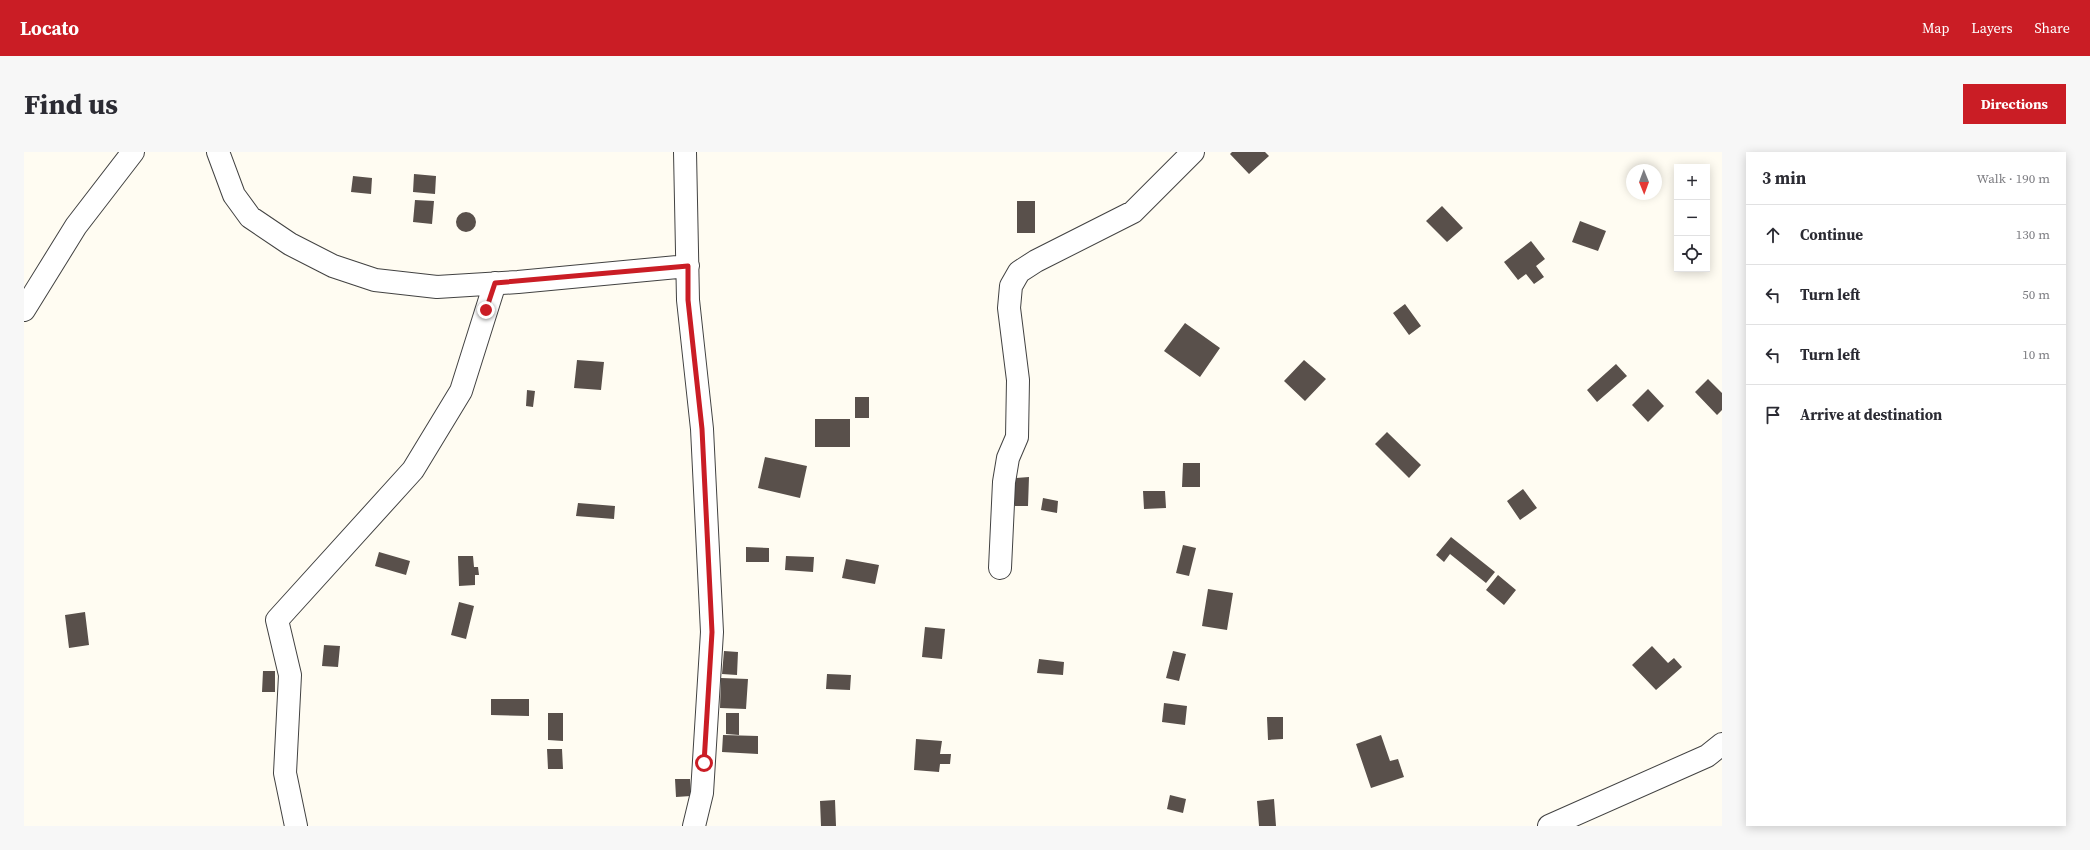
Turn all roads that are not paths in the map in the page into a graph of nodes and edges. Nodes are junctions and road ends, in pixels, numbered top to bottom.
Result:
1 (133, 152) edge
2 (218, 152) edge
3 (685, 152) edge
4 (1193, 152) edge
5 (688, 266) junction
6 (495, 283) junction
7 (24, 310) edge
8 (1000, 568) dead end
9 (1722, 744) edge
10 (1555, 825) edge
11 (296, 826) edge
12 (694, 826) edge

1 - 7 street
2 - 6 street
3 - 5 street
4 - 8 street
5 - 6 street
5 - 12 street
6 - 11 street
9 - 10 street

